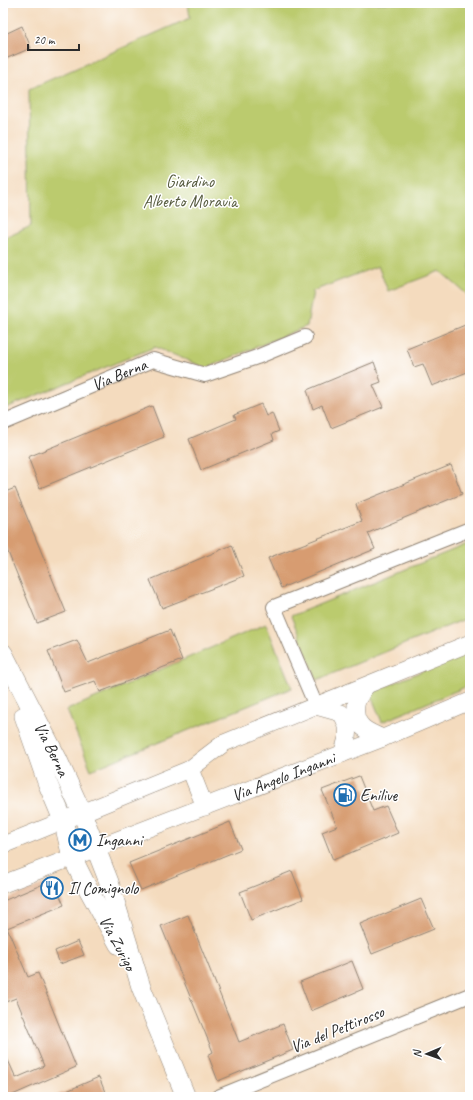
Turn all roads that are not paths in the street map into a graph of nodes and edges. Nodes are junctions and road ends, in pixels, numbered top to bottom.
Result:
1 (305, 337) dead end
2 (3, 423) edge
3 (470, 529) edge
4 (470, 643) edge
5 (3, 653) edge
6 (366, 686) junction
7 (470, 701) edge
8 (316, 706) junction
9 (384, 738) junction
10 (342, 754) junction
11 (190, 769) junction
12 (205, 807) junction
13 (82, 813) junction
14 (63, 820) junction
15 (3, 845) edge
16 (95, 849) junction
17 (72, 857) junction
18 (3, 884) edge
19 (141, 987) junction
20 (470, 995) edge
21 (186, 1097) edge
22 (218, 1097) edge

1 - 2 street, Via Berna
3 - 8 street
4 - 6 street
5 - 13 main road, Via Berna
5 - 14 main road, Via Berna
6 - 8 street
6 - 9 street
7 - 9 street, Via Angelo Inganni
8 - 10 street
8 - 11 street
9 - 10 street, Via Angelo Inganni
10 - 12 street, Via Angelo Inganni
11 - 12 street
11 - 13 street
12 - 16 street, Via Angelo Inganni
13 - 14 street
13 - 16 main road, Via Berna
14 - 15 street
14 - 17 main road, Via Berna
16 - 17 street, Via Angelo Inganni
16 - 19 main road, Via Zurigo
17 - 18 street, Via Angelo Inganni
17 - 19 main road, Via Zurigo
19 - 21 main road, Via Zurigo
20 - 22 street, Via del Pettirosso

